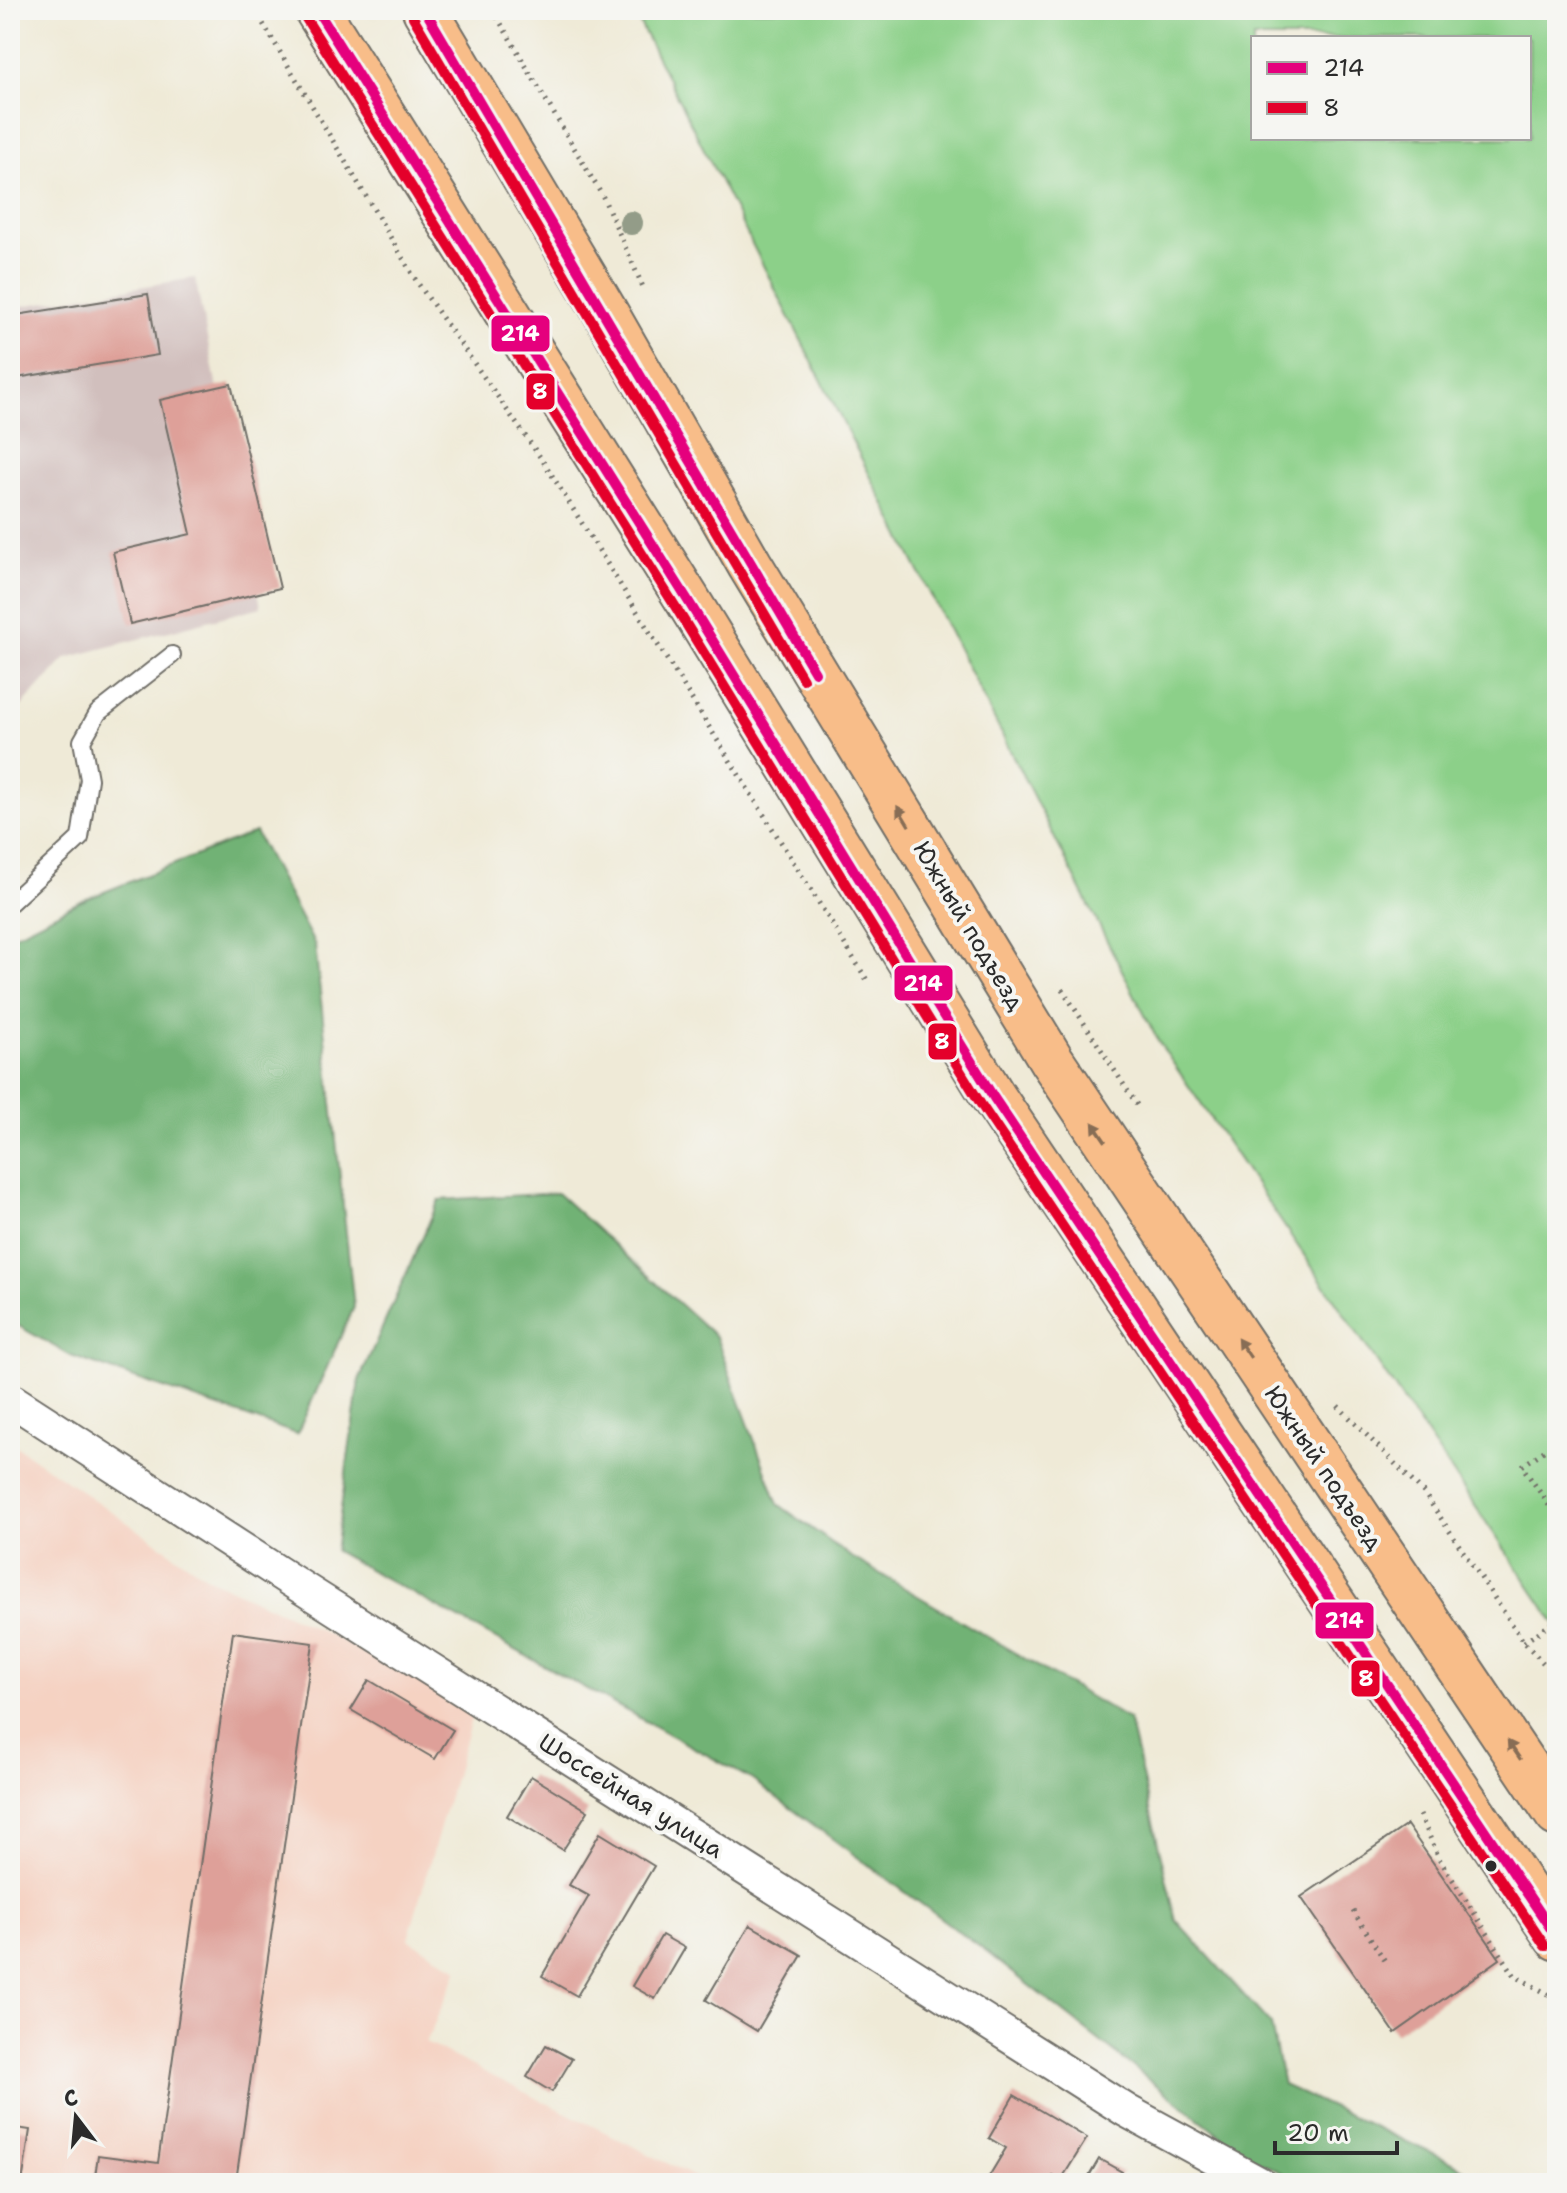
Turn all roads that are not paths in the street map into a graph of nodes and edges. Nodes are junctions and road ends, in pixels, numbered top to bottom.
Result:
1 (425, 10) edge
2 (319, 20) edge
3 (172, 655) dead end
4 (10, 903) edge
5 (10, 1399) edge
6 (1557, 1814) edge
7 (1557, 1938) edge
8 (1259, 2183) edge

6 -> 1 main road, Южный подъезд
2 - 7 main road
3 - 4 lane
5 - 8 street, Шоссейная улица

